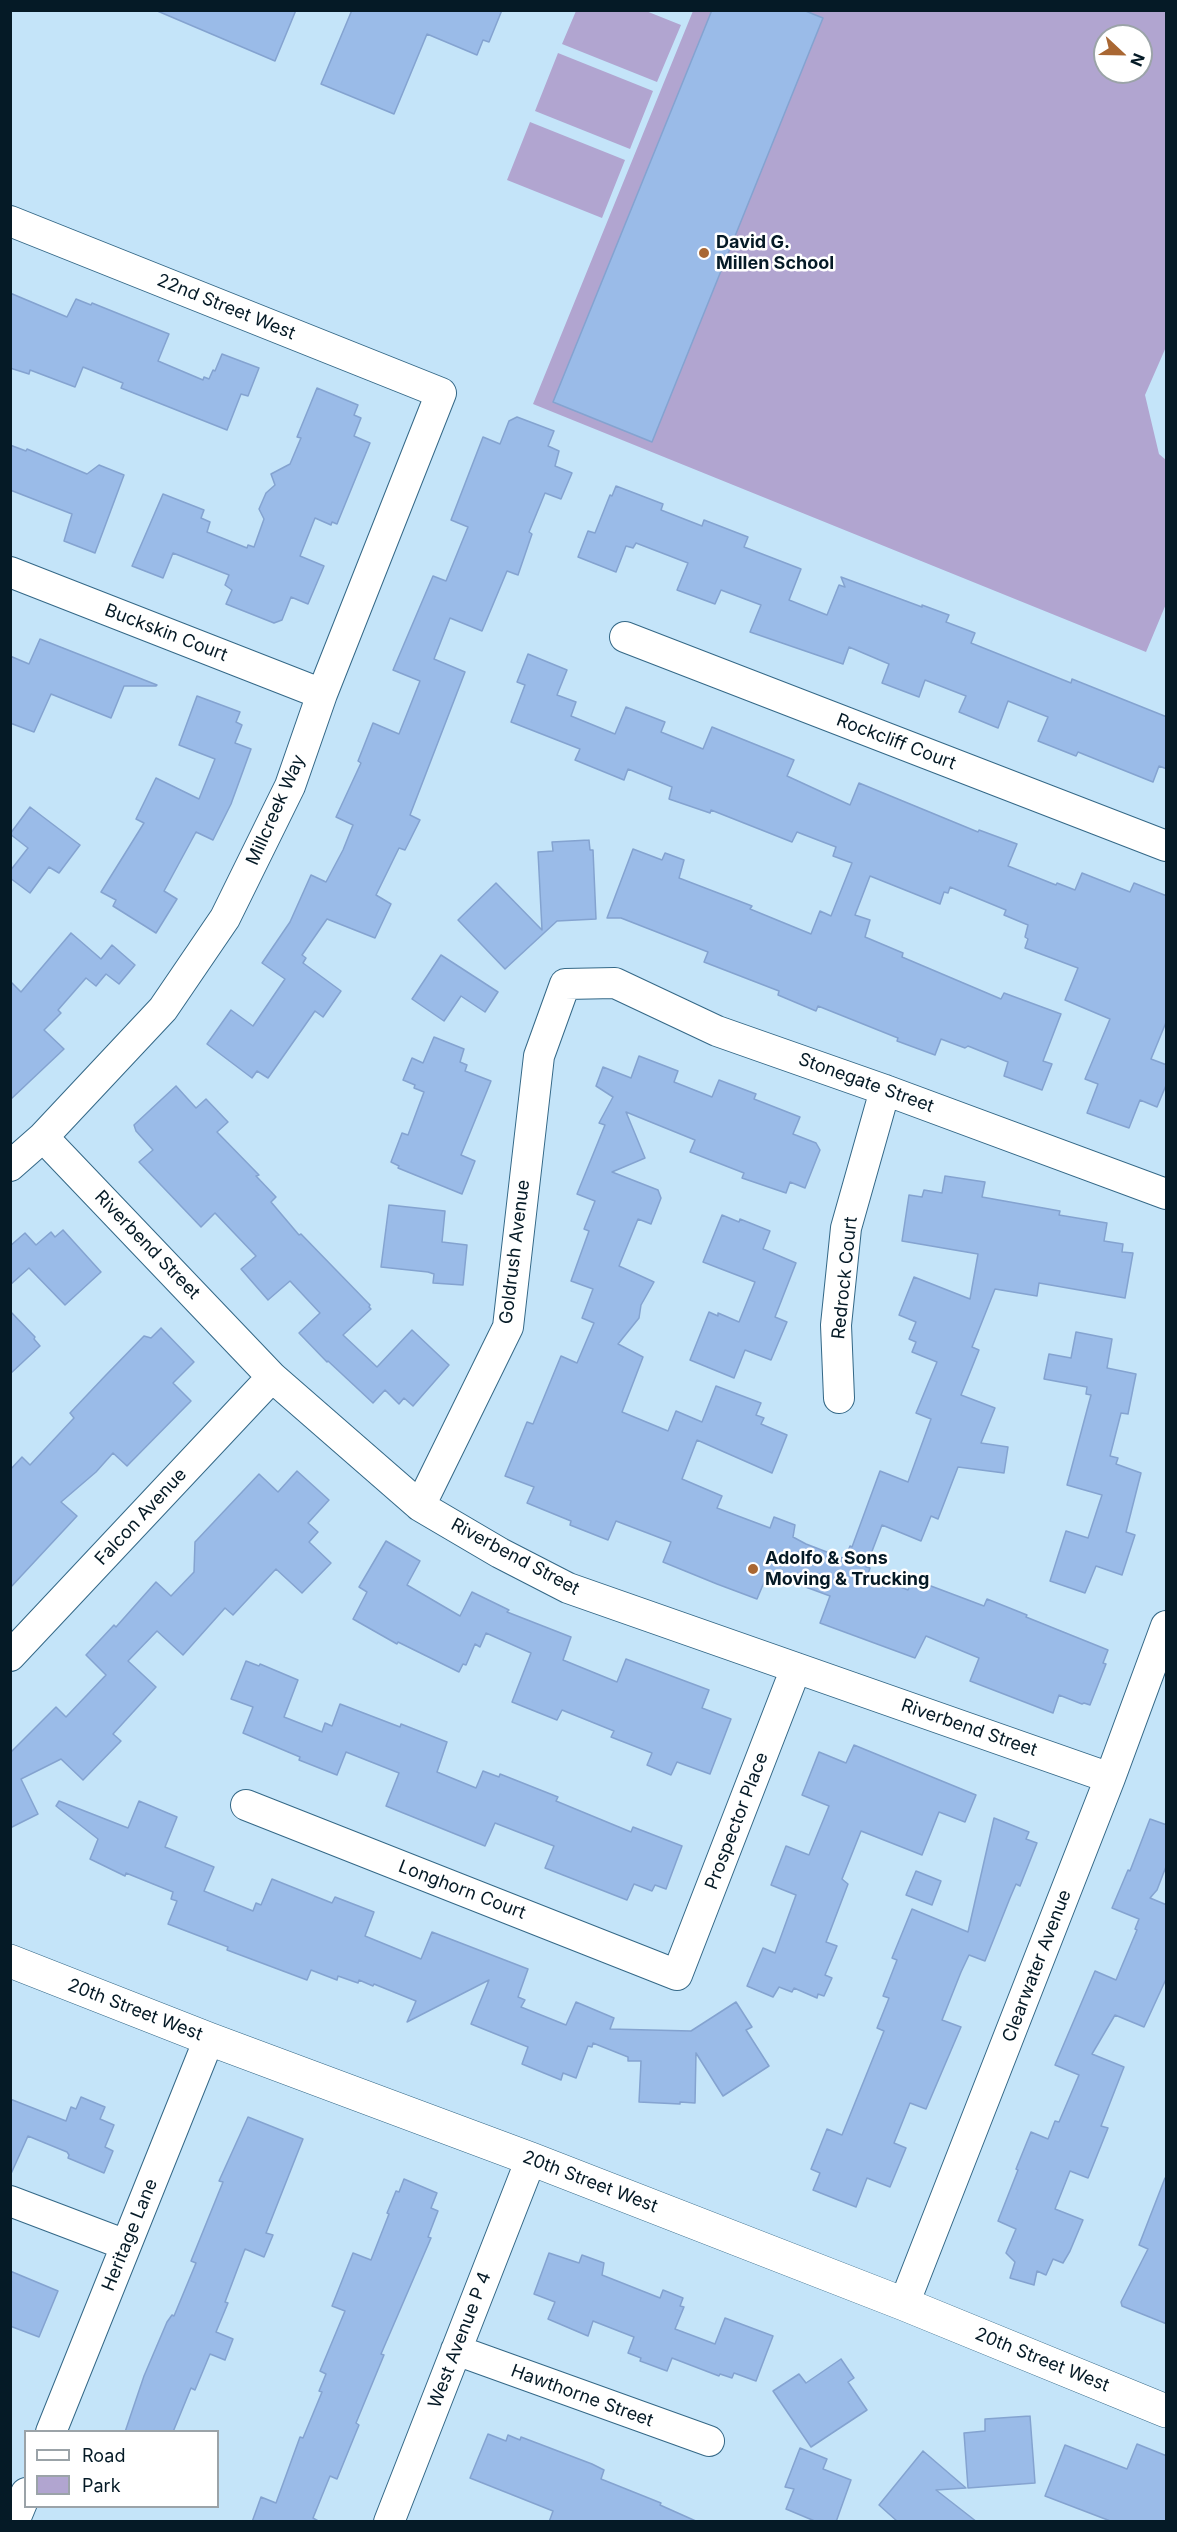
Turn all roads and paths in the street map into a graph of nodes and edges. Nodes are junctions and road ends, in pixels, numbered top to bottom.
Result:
1 (10, 220) edge
2 (441, 393) joint
3 (10, 572) edge
4 (625, 637) dead end
5 (322, 694) junction
6 (1167, 846) edge
7 (565, 984) joint
8 (885, 1090) junction
9 (43, 1137) junction
10 (10, 1166) edge
11 (1167, 1194) edge
12 (273, 1377) junction
13 (839, 1398) dead end
14 (420, 1506) junction
15 (1167, 1626) edge
16 (10, 1656) edge
17 (796, 1668) junction
18 (1110, 1778) junction
19 (246, 1805) dead end
20 (10, 1961) edge
21 (677, 1975) joint
22 (209, 2039) junction
23 (531, 2158) junction
24 (10, 2201) edge
25 (126, 2245) junction
26 (904, 2304) junction
27 (456, 2350) junction
28 (1167, 2411) edge
29 (52, 2430) edge
30 (709, 2441) dead end
31 (24, 2498) edge
32 (14, 2522) edge
33 (389, 2522) edge

1 - 2 street, 22nd Street West
2 - 5 street, Millcreek Way
3 - 5 street, Buckskin Court
4 - 6 street, Rockcliff Court
5 - 9 street, Millcreek Way
7 - 8 street, Stonegate Street
7 - 14 street, Goldrush Avenue
8 - 11 street, Stonegate Street
8 - 13 street, Redrock Court
9 - 10 street, Millcreek Way
9 - 12 street, Riverbend Street
12 - 14 street, Riverbend Street
12 - 16 street, Falcon Avenue
14 - 17 street, Riverbend Street
15 - 18 street, Clearwater Avenue
17 - 18 street, Riverbend Street
17 - 21 street, Prospector Place
18 - 26 street, Clearwater Avenue
19 - 21 street, Longhorn Court
20 - 22 street, 20th Street West
22 - 23 street, 20th Street West
22 - 25 street, Heritage Lane
23 - 26 street, 20th Street West
23 - 27 street, West Avenue P 4
24 - 25 street
25 - 29 street, Heritage Lane
26 - 28 street, 20th Street West
27 - 30 street, Hawthorne Street
27 - 33 street, West Avenue P 4
31 - 32 street

